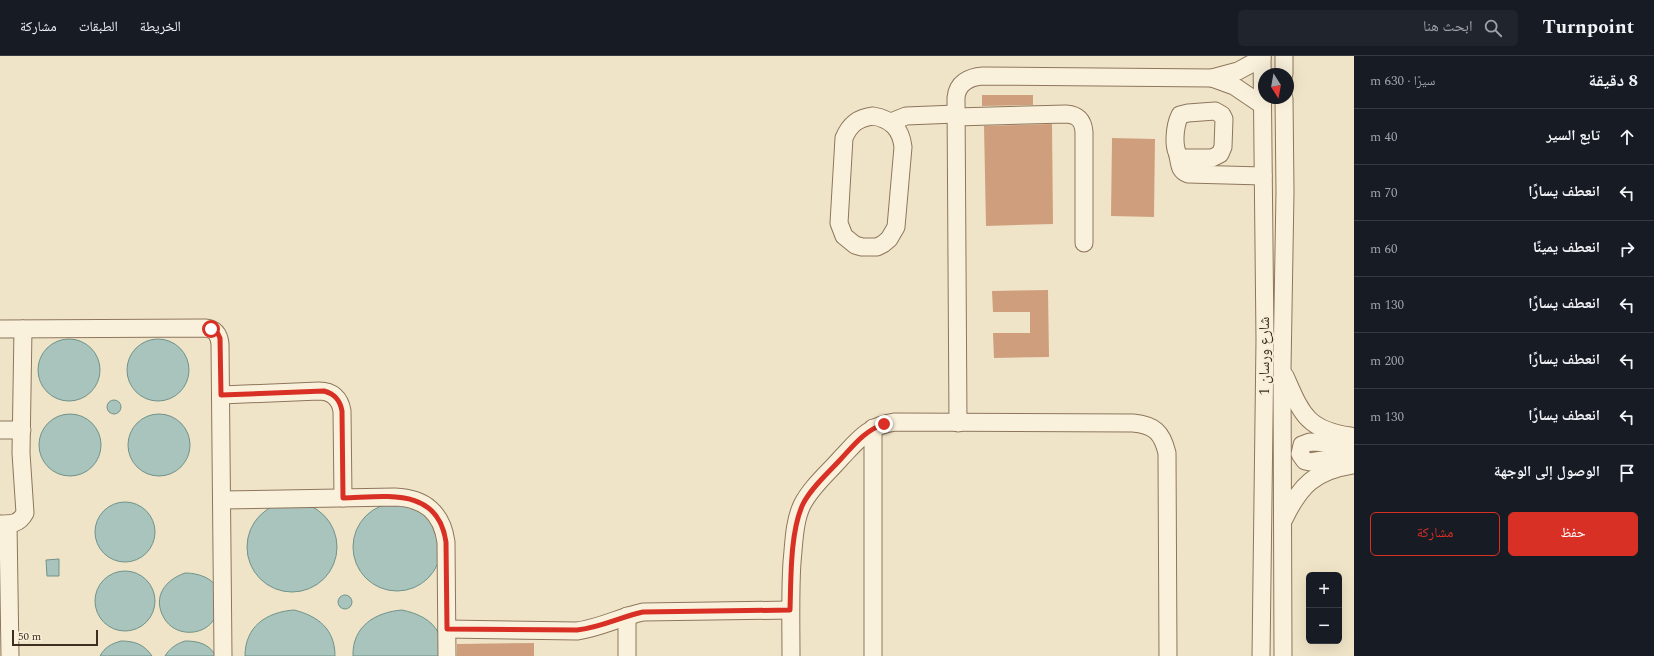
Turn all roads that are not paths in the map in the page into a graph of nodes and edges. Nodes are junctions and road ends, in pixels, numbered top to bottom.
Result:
1 (1284, 56) edge
2 (1262, 57) edge
3 (1284, 68) edge
4 (1212, 78) junction
5 (1284, 104) edge
6 (1262, 105) junction
7 (956, 115) junction
8 (891, 122) junction
9 (1178, 156) dead end
10 (1263, 176) junction
11 (1084, 243) dead end
12 (0, 329) edge
13 (23, 329) junction
14 (1282, 369) junction
15 (221, 395) junction
16 (958, 423) junction
17 (873, 428) junction
18 (0, 430) edge
19 (22, 430) junction
20 (1354, 436) edge
21 (1354, 444) edge
22 (1354, 460) edge
23 (1354, 465) edge
24 (343, 498) junction
25 (222, 500) junction
26 (1282, 521) junction
27 (4, 524) edge
28 (790, 610) junction
29 (626, 616) junction
30 (447, 629) junction
31 (10, 656) edge
32 (223, 656) edge
33 (447, 656) edge
34 (627, 656) edge
35 (791, 656) edge
36 (873, 656) edge
37 (1168, 656) edge
38 (1261, 656) edge
39 (1283, 656) edge

1 - 3 street
2 - 4 street
2 - 6 street, شارع ورسان 1
4 - 6 street
4 - 7 street
5 - 14 street, شارع ورسان 1
6 - 10 street, شارع ورسان 1
7 - 8 street
7 - 11 street
7 - 16 street
8 - 8 street
9 - 10 street
10 - 38 street, شارع ورسان 1
12 - 13 street
13 - 15 street
13 - 19 street
14 - 20 street
14 - 26 street, شارع ورسان 1
15 - 24 street
15 - 25 street
16 - 17 street
16 - 37 street
17 - 28 street
17 - 36 street
18 - 19 street
19 - 27 street
21 - 22 street
23 - 26 street
24 - 25 street
24 - 30 street
25 - 32 street
26 - 39 street, شارع ورسان 1
27 - 31 street
28 - 29 street
28 - 35 street
29 - 30 street
29 - 34 street
30 - 33 street

